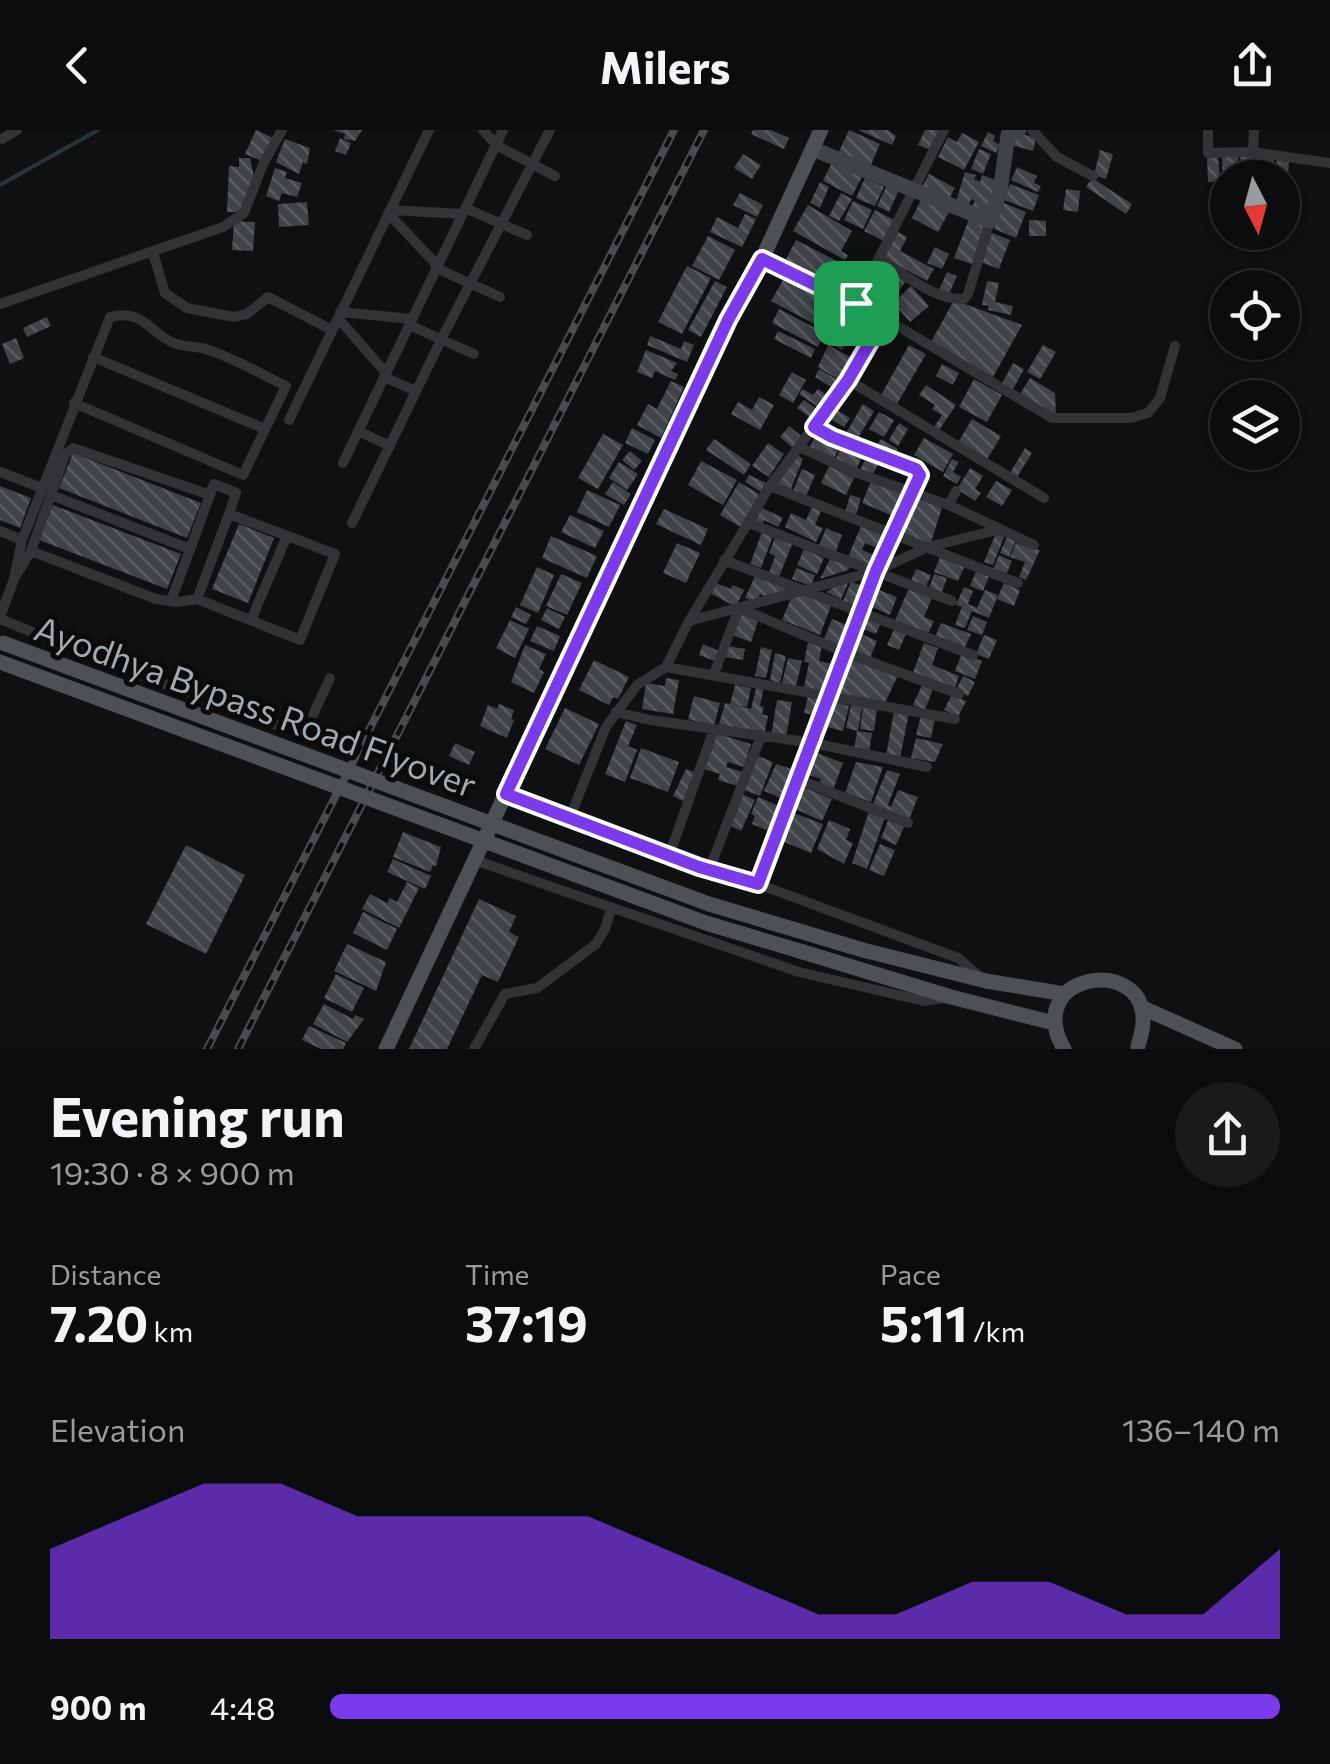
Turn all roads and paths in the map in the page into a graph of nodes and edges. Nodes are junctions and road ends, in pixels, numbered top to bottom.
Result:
1 (17, 130) edge
2 (282, 130) edge
3 (429, 130) edge
4 (482, 130) edge
5 (503, 130) edge
6 (550, 130) edge
7 (822, 130) edge
8 (944, 130) edge
9 (1032, 130) edge
10 (1208, 130) edge
11 (1254, 130) edge
12 (1008, 132) edge
13 (3, 137) edge
14 (496, 145) junction
15 (812, 148) junction
16 (1253, 152) junction
17 (1330, 164) edge
18 (532, 165) junction
19 (555, 176) dead end
20 (1093, 176) dead end
21 (914, 192) junction
22 (463, 211) junction
23 (389, 212) junction
24 (990, 221) junction
25 (501, 224) junction
26 (527, 235) dead end
27 (153, 252) junction
28 (878, 258) junction
29 (762, 259) junction
30 (437, 266) junction
31 (470, 283) junction
32 (500, 297) dead end
33 (856, 303) junction
34 (0, 304) edge
35 (339, 315) junction
36 (884, 318) junction
37 (411, 322) junction
38 (332, 330) junction
39 (441, 340) junction
40 (1175, 346) dead end
41 (474, 354) dead end
42 (93, 356) junction
43 (385, 375) junction
44 (848, 380) junction
45 (416, 391) junction
46 (74, 404) junction
47 (289, 420) dead end
48 (814, 427) junction
49 (264, 429) junction
50 (358, 431) junction
51 (390, 446) junction
52 (799, 447) junction
53 (342, 464) dead end
54 (0, 472) edge
55 (770, 486) junction
56 (911, 490) junction
57 (46, 491) junction
58 (956, 491) dead end
59 (210, 495) junction
60 (1044, 498) dead end
61 (949, 506) junction
62 (228, 514) junction
63 (352, 523) dead end
64 (749, 523) junction
65 (997, 530) junction
66 (0, 531) edge
67 (287, 536) junction
68 (893, 536) junction
69 (22, 540) junction
70 (1034, 546) dead end
71 (928, 547) junction
72 (190, 549) junction
73 (31, 552) junction
74 (724, 560) junction
75 (876, 571) junction
76 (14, 579) junction
77 (1018, 582) dead end
78 (808, 589) junction
79 (197, 599) junction
80 (171, 601) junction
81 (952, 601) dead end
82 (740, 608) junction
83 (861, 612) junction
84 (0, 618) edge
85 (251, 620) junction
86 (689, 621) junction
87 (2, 643) edge
88 (846, 653) junction
89 (974, 655) dead end
90 (0, 662) edge
91 (666, 667) junction
92 (714, 674) junction
93 (330, 678) dead end
94 (958, 694) dead end
95 (829, 697) junction
96 (616, 712) junction
97 (954, 719) dead end
98 (714, 729) junction
99 (761, 736) junction
100 (813, 743) junction
101 (927, 767) dead end
102 (800, 780) junction
103 (506, 794) junction
104 (570, 816) junction
105 (908, 823) dead end
106 (669, 856) junction
107 (474, 860) junction
108 (709, 870) junction
109 (758, 884) junction
110 (611, 910) junction
111 (986, 981) junction
112 (1065, 994) junction
113 (951, 998) junction
114 (1141, 1007) junction
115 (1055, 1018) junction
116 (1141, 1048) edge
117 (386, 1049) edge
118 (474, 1049) edge
119 (1064, 1049) edge
120 (1234, 1049) edge

1 - 13 street
2 - 27 street
3 - 23 street
4 - 14 street
5 - 14 street
6 - 18 street
7 - 15 main road
8 - 21 street
9 - 20 street
10 - 16 street
11 - 16 street
12 - 24 street
14 - 18 street
14 - 22 street
15 - 21 street
15 - 29 main road
16 - 17 street
18 - 19 street
18 - 25 street
21 - 24 street
21 - 28 street
22 - 23 street
22 - 25 street
22 - 30 street
23 - 30 street
23 - 35 street
24 - 28 street
25 - 26 street
25 - 31 street
27 - 34 street
27 - 38 street
28 - 33 street
29 - 33 street
29 - 103 main road
30 - 31 street
30 - 37 street
31 - 32 street
31 - 39 street
33 - 36 street
35 - 37 street
35 - 38 street
35 - 43 street
36 - 40 street
36 - 44 street
37 - 39 street
37 - 43 street
38 - 47 street
39 - 41 street
39 - 45 street
42 - 46 street
42 - 49 street
42 - 49 street
43 - 45 street
43 - 50 street
44 - 48 street
44 - 60 street
45 - 51 street
46 - 49 street
46 - 57 street
48 - 52 street
48 - 56 street
50 - 51 street
50 - 53 street
51 - 63 street
52 - 55 street
52 - 56 street
54 - 57 street
55 - 64 street
55 - 68 street
56 - 61 street
56 - 68 street
57 - 59 street
57 - 69 street
57 - 72 street
57 - 73 street
58 - 61 street
59 - 62 street
59 - 72 street
61 - 65 street
62 - 67 street
62 - 79 street
64 - 74 street
64 - 75 street
65 - 70 street
65 - 71 street
66 - 69 street
67 - 85 street
67 - 85 street
68 - 71 street
68 - 75 street
69 - 76 street
71 - 75 street
71 - 77 street
72 - 80 street
73 - 76 street
73 - 80 street
74 - 78 street
74 - 86 street
75 - 78 street
75 - 81 street
75 - 83 street
76 - 84 street
78 - 82 street
78 - 83 street
79 - 80 street
79 - 85 street
82 - 86 street
82 - 88 street
82 - 92 street
83 - 88 street
83 - 89 street
84 - 93 street
86 - 91 street
87 - 111 main road, Ayodhya Bypass Road Flyover, bridge
88 - 94 street
88 - 95 street
90 - 113 main road, Ayodhya Bypass Road Flyover, bridge
91 - 92 street
91 - 96 street
92 - 95 street
95 - 97 street
95 - 100 street
96 - 98 street
96 - 104 street
98 - 99 street
98 - 106 street
99 - 100 street
99 - 108 street
100 - 101 street
100 - 102 street
102 - 105 street
102 - 109 street
103 - 104 street
103 - 107 main road
104 - 106 street
106 - 108 street
107 - 110 street
107 - 117 main road
108 - 109 street
109 - 111 street
110 - 113 street
110 - 118 street
111 - 112 main road, Ayodhya Bypass Road Flyover
112 - 114 main road
112 - 115 main road
113 - 115 main road, Ayodhya Bypass Road Flyover
114 - 116 main road
114 - 120 main road
115 - 119 main road

